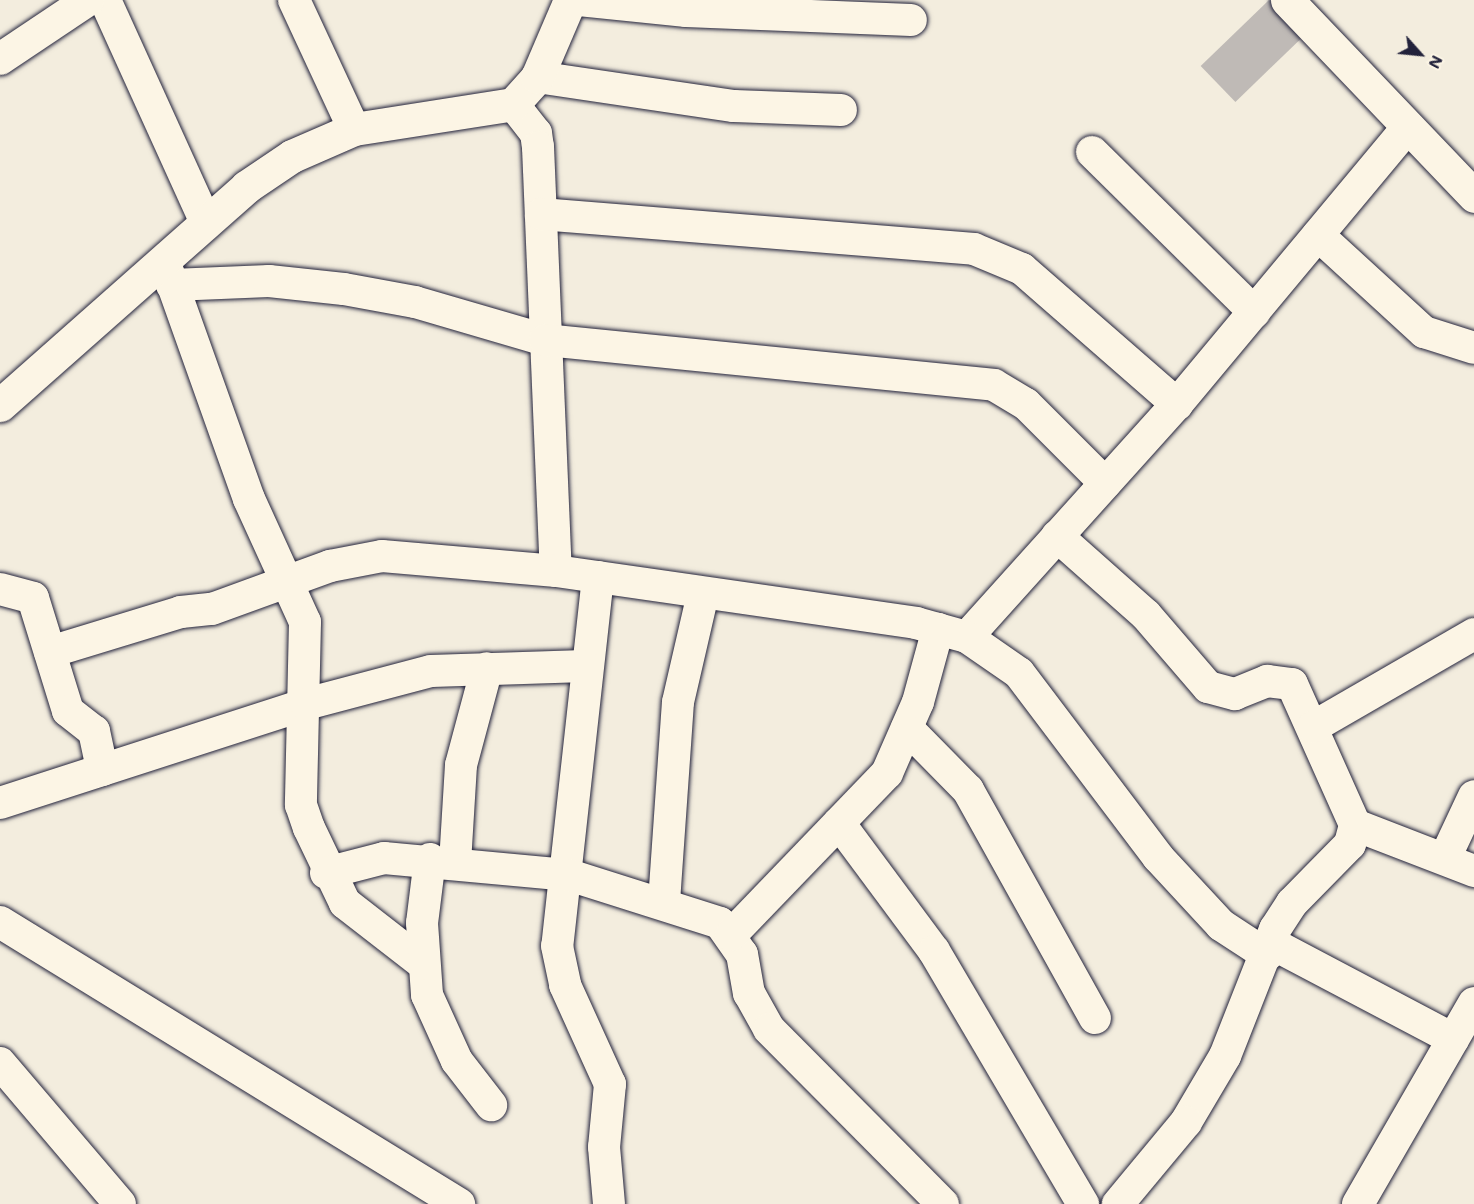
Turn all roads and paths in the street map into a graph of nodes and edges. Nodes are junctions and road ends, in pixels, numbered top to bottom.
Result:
1 (88, 0) edge
2 (105, 0) edge
3 (294, 0) edge
4 (570, 0) edge
5 (579, 0) edge
6 (1287, 0) edge
7 (911, 20) dead end
8 (0, 59) edge
9 (537, 77) junction
10 (513, 104) junction
11 (841, 110) dead end
12 (1408, 127) junction
13 (354, 129) junction
14 (1092, 152) dead end
15 (1474, 196) edge
16 (541, 214) junction
17 (206, 222) junction
18 (1318, 235) junction
19 (168, 272) junction
20 (1254, 312) junction
21 (545, 340) junction
22 (1474, 348) edge
23 (1177, 404) junction
24 (0, 405) edge
25 (1106, 483) junction
26 (1057, 536) junction
27 (556, 571) junction
28 (598, 577) junction
29 (287, 578) junction
30 (0, 589) edge
31 (703, 594) junction
32 (952, 633) junction
33 (1474, 634) edge
34 (50, 652) junction
35 (585, 666) junction
36 (487, 668) junction
37 (306, 704) junction
38 (1313, 727) junction
39 (907, 728) junction
40 (102, 770) junction
41 (1474, 796) edge
42 (0, 803) edge
43 (839, 823) junction
44 (1355, 825) junction
45 (1445, 858) junction
46 (442, 861) junction
47 (1474, 871) edge
48 (326, 873) junction
49 (569, 875) junction
50 (664, 902) junction
51 (0, 922) edge
52 (730, 935) junction
53 (1269, 949) junction
54 (422, 963) junction
55 (1474, 1004) edge
56 (1095, 1018) dead end
57 (1454, 1039) junction
58 (0, 1063) edge
59 (491, 1105) dead end
60 (120, 1204) edge
61 (459, 1204) edge
62 (609, 1204) edge
63 (943, 1204) edge
64 (1083, 1204) edge
65 (1118, 1204) edge
66 (1358, 1204) edge

1 - 8 street
2 - 17 street
3 - 13 street
4 - 9 street
5 - 7 street
6 - 12 street
9 - 10 street
9 - 11 street
10 - 13 street
10 - 16 street
12 - 15 street
12 - 18 street
13 - 17 street
14 - 20 street
16 - 21 street
16 - 23 street
17 - 19 street
18 - 20 street
18 - 22 street
19 - 21 street
19 - 24 street
19 - 29 street
20 - 23 street
21 - 25 street
21 - 27 street
23 - 25 street
25 - 26 street
26 - 32 street
26 - 38 street
27 - 28 street
27 - 29 street
28 - 31 street
28 - 35 street
29 - 34 street
29 - 37 street
30 - 34 street
31 - 32 street
31 - 50 street
32 - 39 street
32 - 53 street
33 - 38 street
34 - 40 street
35 - 36 street
35 - 49 street
36 - 37 street
36 - 46 street
37 - 40 street
37 - 48 street
38 - 44 street
39 - 43 street
39 - 56 street
40 - 42 street
41 - 45 street
43 - 52 street
43 - 64 street
44 - 45 street
44 - 53 street
45 - 47 street
46 - 48 street
46 - 49 street
46 - 54 street
48 - 54 street
49 - 50 street
49 - 62 street
50 - 52 street
51 - 61 street
52 - 63 street
53 - 57 street
53 - 65 street
54 - 59 street
55 - 57 street
57 - 66 street
58 - 60 street

